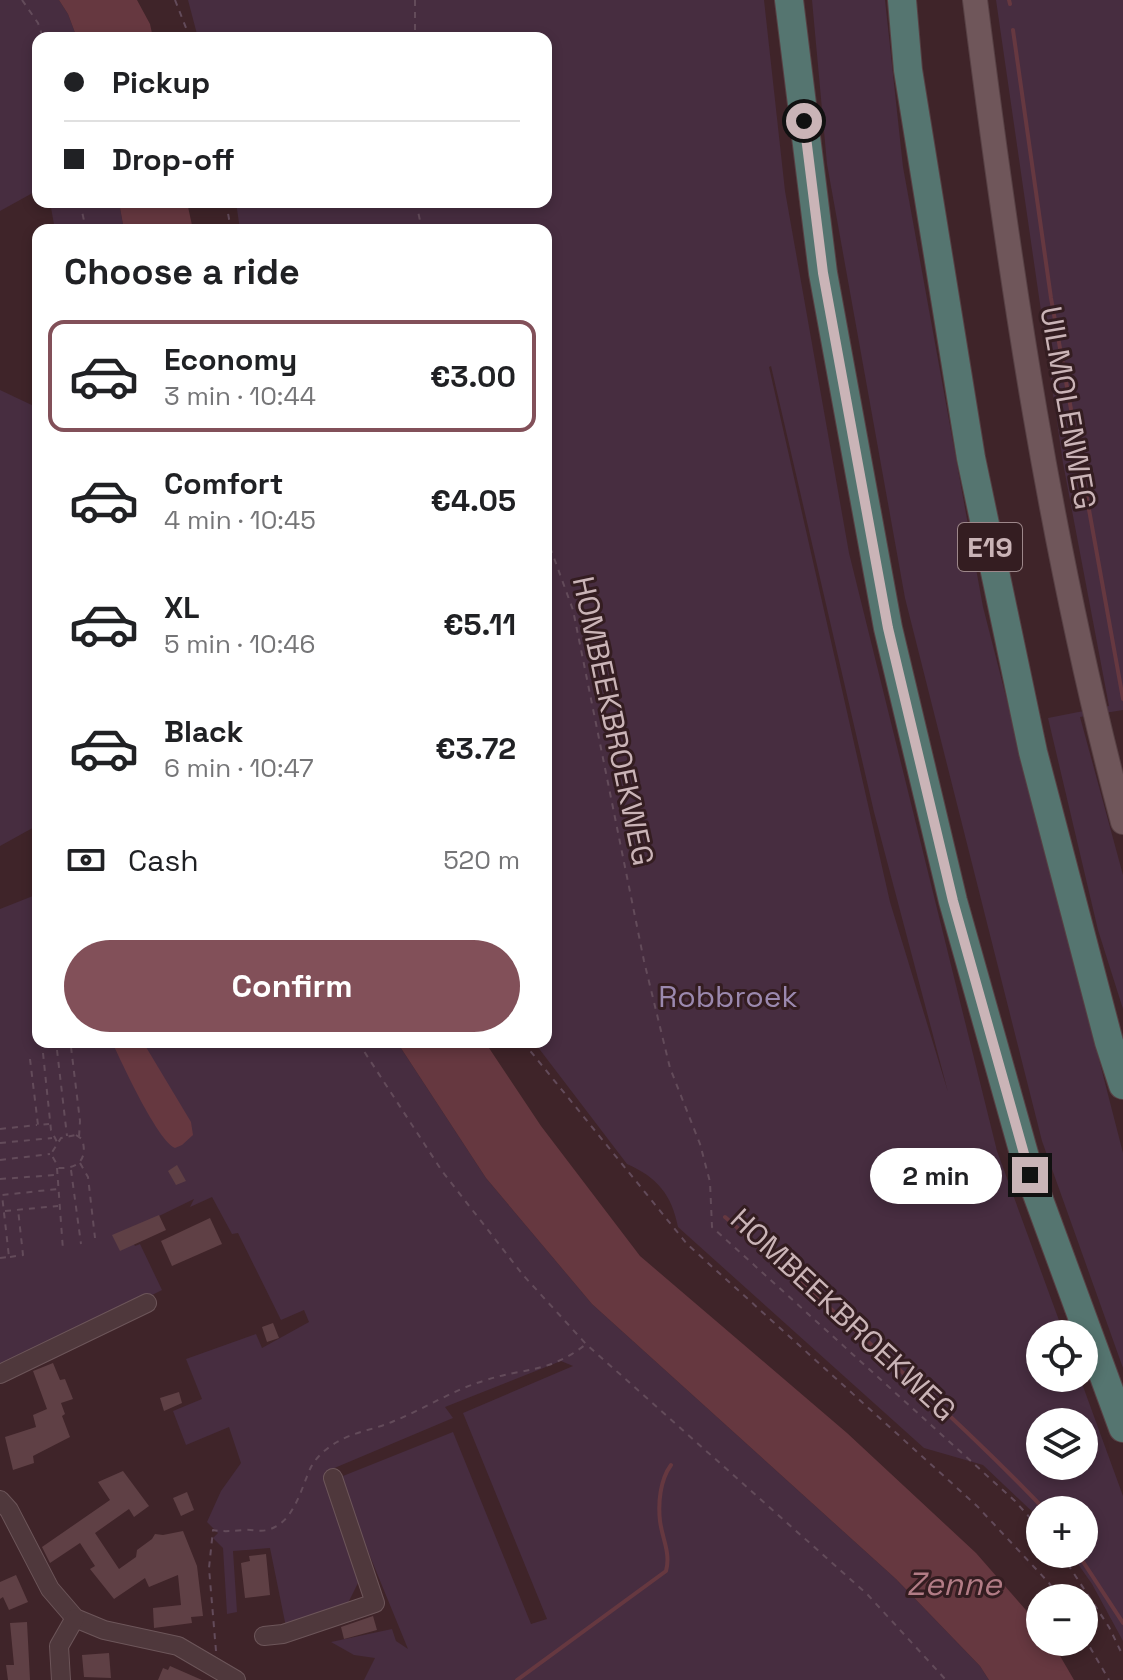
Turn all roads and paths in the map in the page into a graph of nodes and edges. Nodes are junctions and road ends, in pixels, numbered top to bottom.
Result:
1 (22, 0) edge
2 (175, 0) edge
3 (415, 0) edge
4 (789, 0) edge
5 (902, 0) edge
6 (975, 0) edge
7 (41, 32) edge
8 (188, 32) edge
9 (415, 32) edge
10 (552, 552) edge
11 (1123, 822) edge
12 (71, 1048) edge
13 (362, 1048) edge
14 (528, 1048) edge
15 (57, 1050) dead end
16 (43, 1053) dead end
17 (30, 1059) dead end
18 (1123, 1085) edge
19 (51, 1124) junction
20 (38, 1125) junction
21 (0, 1129) edge
22 (67, 1136) junction
23 (79, 1137) junction
24 (53, 1138) junction
25 (57, 1142) junction
26 (0, 1143) edge
27 (51, 1154) junction
28 (0, 1160) edge
29 (80, 1163) junction
30 (58, 1166) junction
31 (71, 1168) junction
32 (56, 1175) junction
33 (0, 1179) edge
34 (58, 1189) junction
35 (59, 1206) junction
36 (18, 1209) junction
37 (4, 1211) junction
38 (95, 1238) dead end
39 (81, 1244) dead end
40 (63, 1250) dead end
41 (9, 1257) junction
42 (0, 1258) edge
43 (147, 1303) dead end
44 (586, 1344) junction
45 (566, 1360) dead end
46 (0, 1374) edge
47 (1123, 1428) edge
48 (333, 1478) dead end
49 (0, 1500) edge
50 (1026, 1513) edge
51 (1070, 1568) edge
52 (1050, 1584) edge
53 (75, 1618) junction
54 (264, 1636) dead end
55 (1095, 1656) edge
56 (1123, 1656) edge
57 (61, 1680) edge
58 (236, 1680) edge
59 (946, 1680) edge
60 (1109, 1680) edge

1 - 7 path
2 - 8 path
3 - 9 path
4 - 47 highway
5 - 18 highway, E19
6 - 11 main road, UILMOLENWEG
10 - 50 path, HOMBEEKBROEKWEG
12 - 23 path
13 - 44 path
14 - 52 path
15 - 22 path
16 - 19 path
17 - 20 path
19 - 20 path
19 - 24 path
20 - 21 path
22 - 23 path
22 - 25 path
23 - 29 path
24 - 25 path
24 - 26 path
25 - 27 path
27 - 28 path
27 - 30 path
29 - 31 path
29 - 38 path
30 - 31 path
30 - 32 path
31 - 39 path
32 - 33 path
32 - 34 path
34 - 35 path
34 - 37 path
35 - 36 path
35 - 40 path
36 - 37 path
36 - 41 path
37 - 41 path
41 - 42 path
43 - 46 street
44 - 45 path
44 - 59 path
48 - 54 street
49 - 53 street
51 - 56 path
53 - 57 street
53 - 58 street
55 - 60 path

